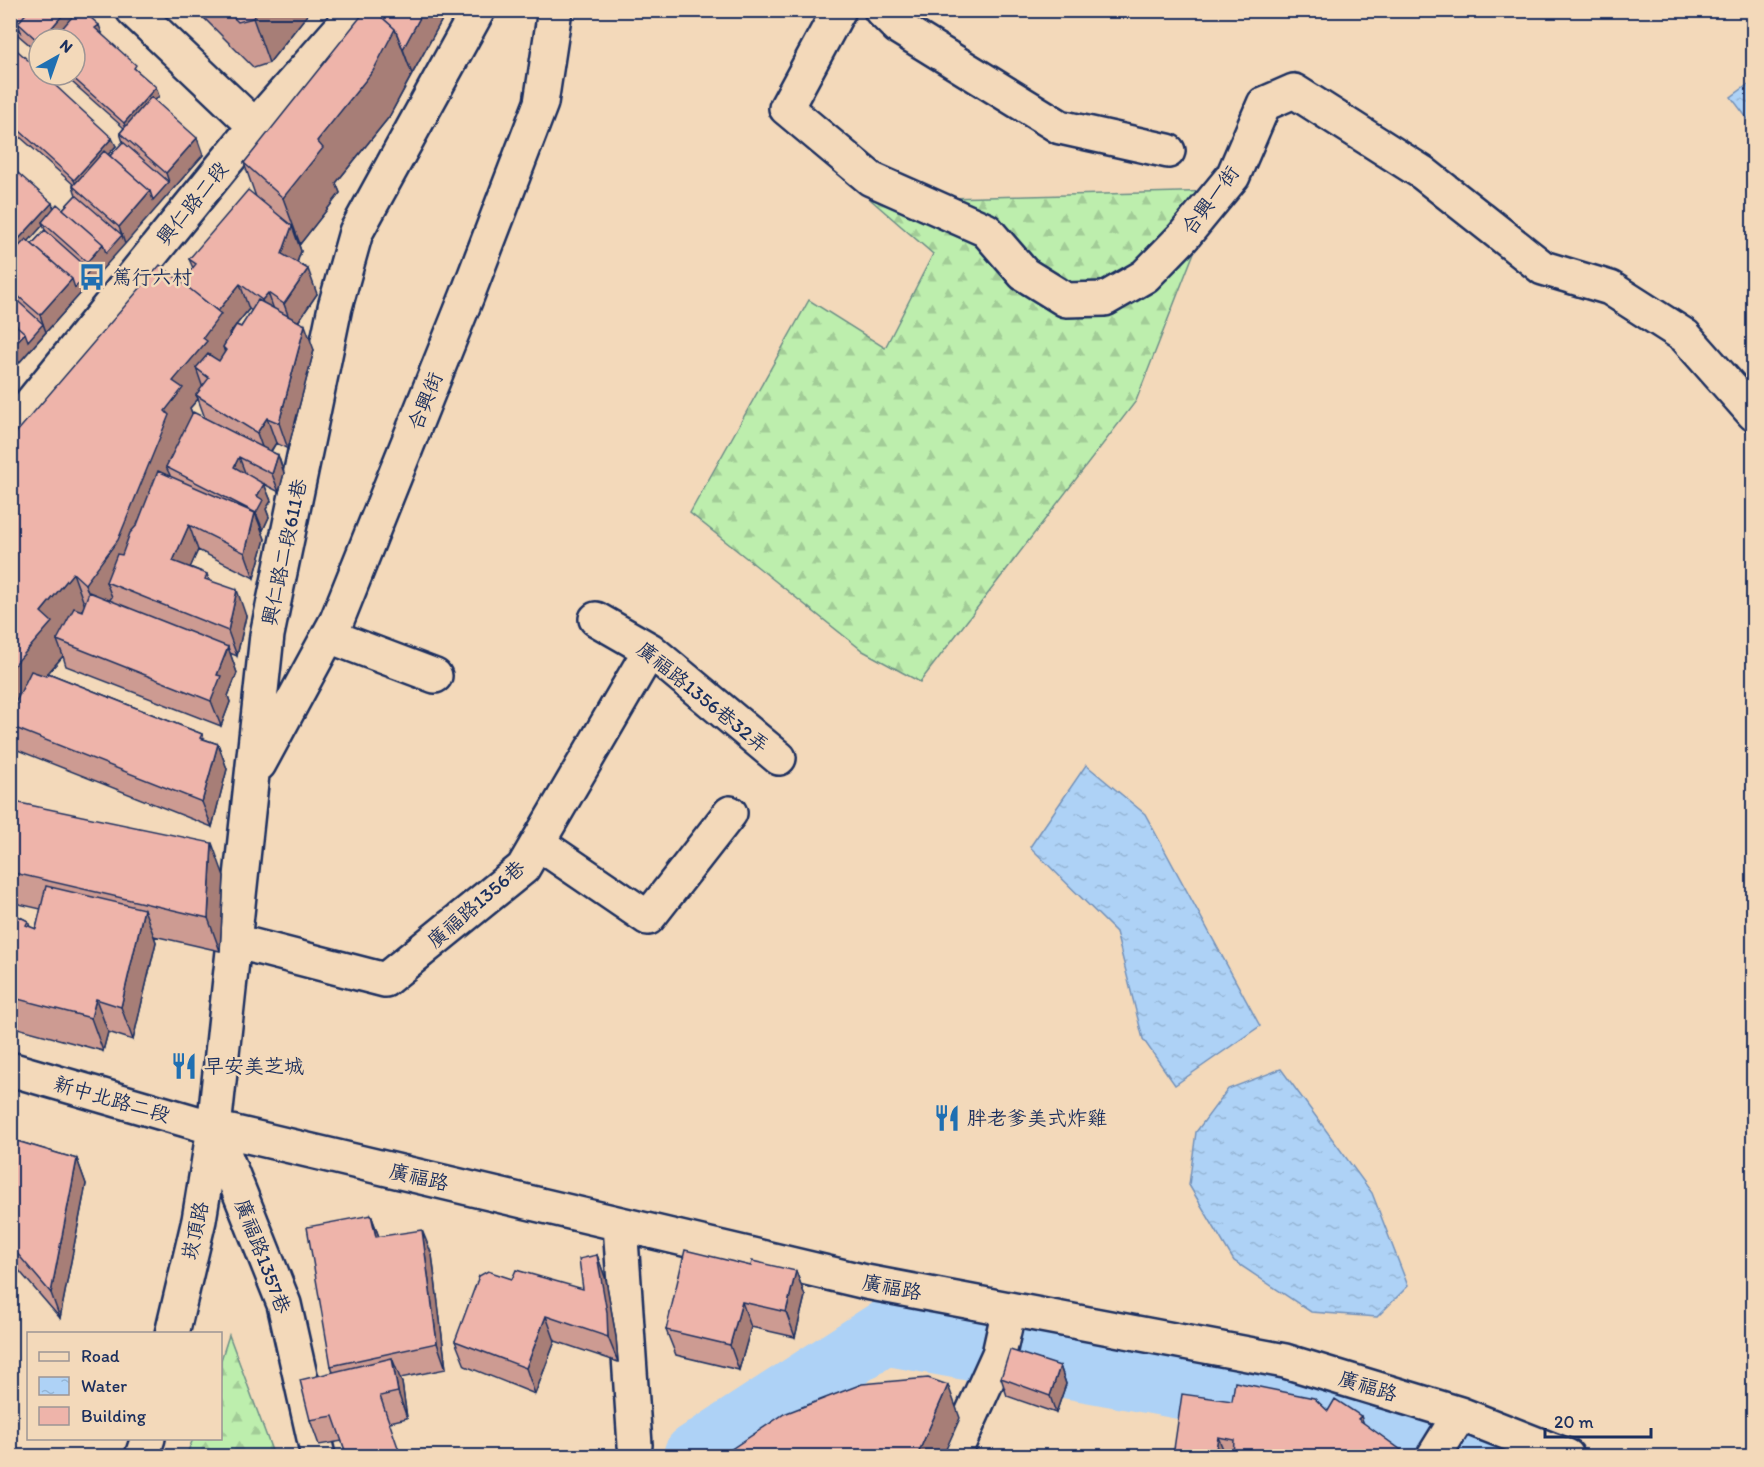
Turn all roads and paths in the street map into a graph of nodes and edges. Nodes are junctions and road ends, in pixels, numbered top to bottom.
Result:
1 (133, 10) edge
2 (357, 10) edge
3 (478, 10) edge
4 (555, 10) edge
5 (839, 10) edge
6 (881, 10) edge
7 (255, 126) junction
8 (10, 146) edge
9 (1168, 151) dead end
10 (67, 197) dead end
11 (1754, 414) edge
12 (10, 429) edge
13 (596, 619) dead end
14 (328, 636) junction
15 (650, 650) junction
16 (435, 676) dead end
17 (779, 758) dead end
18 (253, 776) junction
19 (730, 813) dead end
20 (538, 843) junction
21 (234, 941) junction
22 (10, 1069) edge
23 (214, 1128) junction
24 (620, 1224) junction
25 (1009, 1309) junction
26 (172, 1332) edge
27 (1458, 1417) junction
28 (147, 1440) edge
29 (635, 1445) dead end
30 (142, 1456) edge
31 (318, 1456) edge
32 (953, 1456) edge
33 (1434, 1456) edge
34 (1567, 1456) edge

1 - 7 street
2 - 7 street, 興仁路二段
3 - 18 street, 興仁路二段611巷
4 - 14 street, 合興街
5 - 11 street, 合興一街
6 - 9 street
7 - 12 street, 興仁路二段
8 - 10 street
13 - 15 street, 廣福路1356巷32弄
14 - 16 street
14 - 18 street, 合興街
15 - 17 street, 廣福路1356巷32弄
15 - 20 street, 廣福路1356巷
18 - 21 street, 興仁路二段611巷
19 - 20 street
20 - 21 street, 廣福路1356巷
21 - 23 street, 興仁路二段611巷
22 - 23 street, 新中北路二段
23 - 24 street, 廣福路
23 - 26 street, 崁頂路
23 - 31 street, 廣福路1357巷
24 - 25 street, 廣福路
24 - 29 street
25 - 27 street, 廣福路
25 - 32 street
27 - 33 street
27 - 34 street, 廣福路
28 - 30 street

